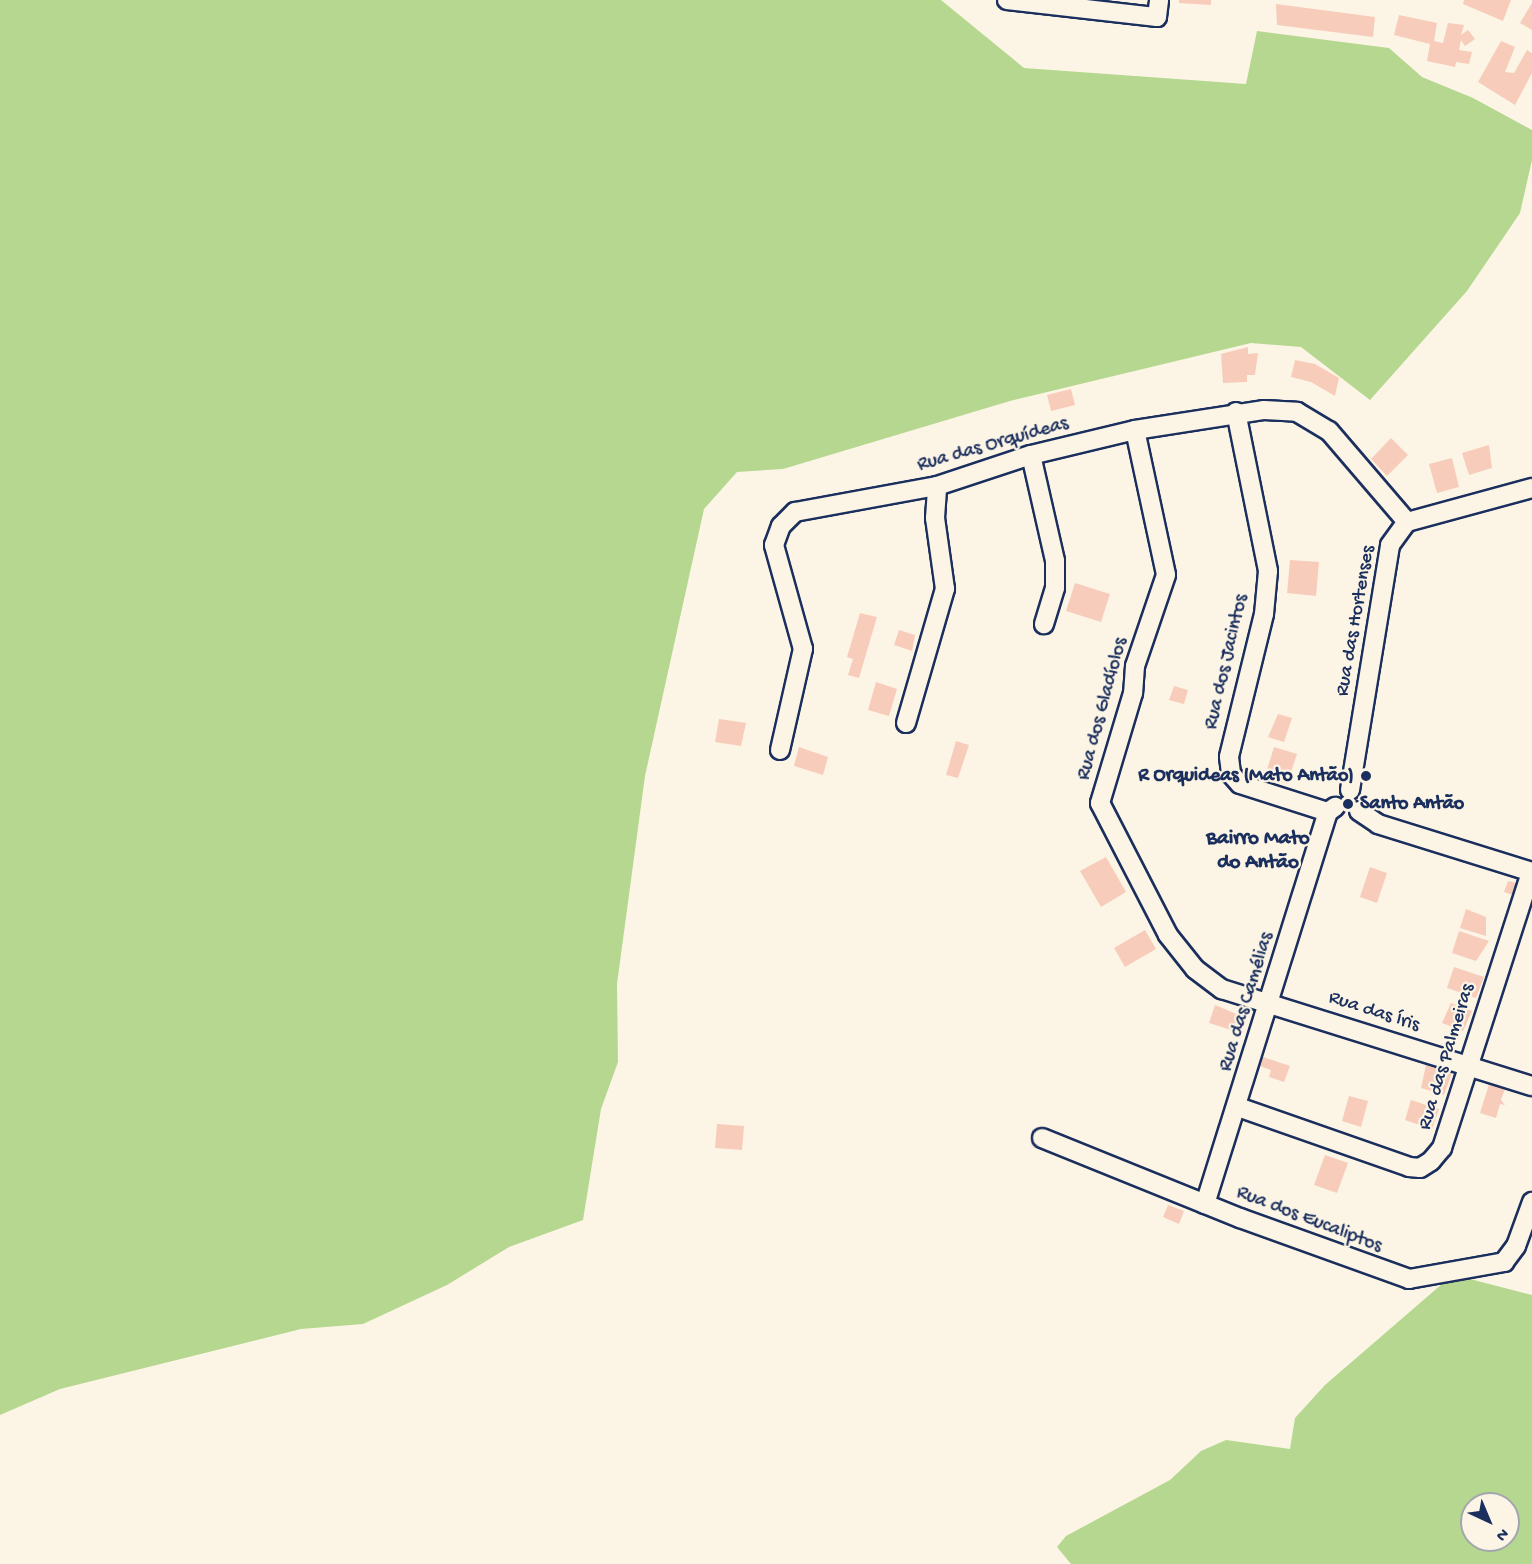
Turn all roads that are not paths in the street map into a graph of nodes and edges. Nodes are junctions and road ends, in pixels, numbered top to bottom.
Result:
1 (1006, 0) edge
2 (1159, 0) edge
3 (1236, 412) junction
4 (1135, 430) junction
5 (1031, 455) junction
6 (937, 486) junction
7 (1532, 488) edge
8 (1407, 522) junction
9 (1044, 624) dead end
10 (906, 723) dead end
11 (780, 750) dead end
12 (1350, 790) junction
13 (1331, 810) junction
14 (1359, 811) junction
15 (1532, 872) edge
16 (1270, 1003) junction
17 (1466, 1066) junction
18 (1532, 1086) edge
19 (1238, 1107) junction
20 (1042, 1138) dead end
21 (1532, 1202) edge
22 (1205, 1204) junction

1 - 2 street
3 - 4 street, Rua das Orquídeas
3 - 8 street, Rua das Orquídeas
3 - 13 street, Rua dos Jacintos
4 - 5 street, Rua das Orquídeas
4 - 16 street, Rua dos Gladíolos
5 - 6 street, Rua das Orquídeas
5 - 9 street
6 - 10 street
6 - 11 street, Rua das Orquídeas
7 - 8 street
8 - 12 street, Rua das Hortenses
12 - 13 street
12 - 14 street
13 - 14 street
13 - 16 street, Rua das Camélias
14 - 15 street
15 - 17 street, Rua das Palmeiras
16 - 17 street, Rua das Íris
16 - 19 street, Rua das Camélias
17 - 18 street, Rua das Íris
17 - 19 street, Rua das Palmeiras
19 - 22 street, Rua das Camélias
20 - 22 street, Rua dos Eucaliptos
21 - 22 street, Rua dos Eucaliptos

